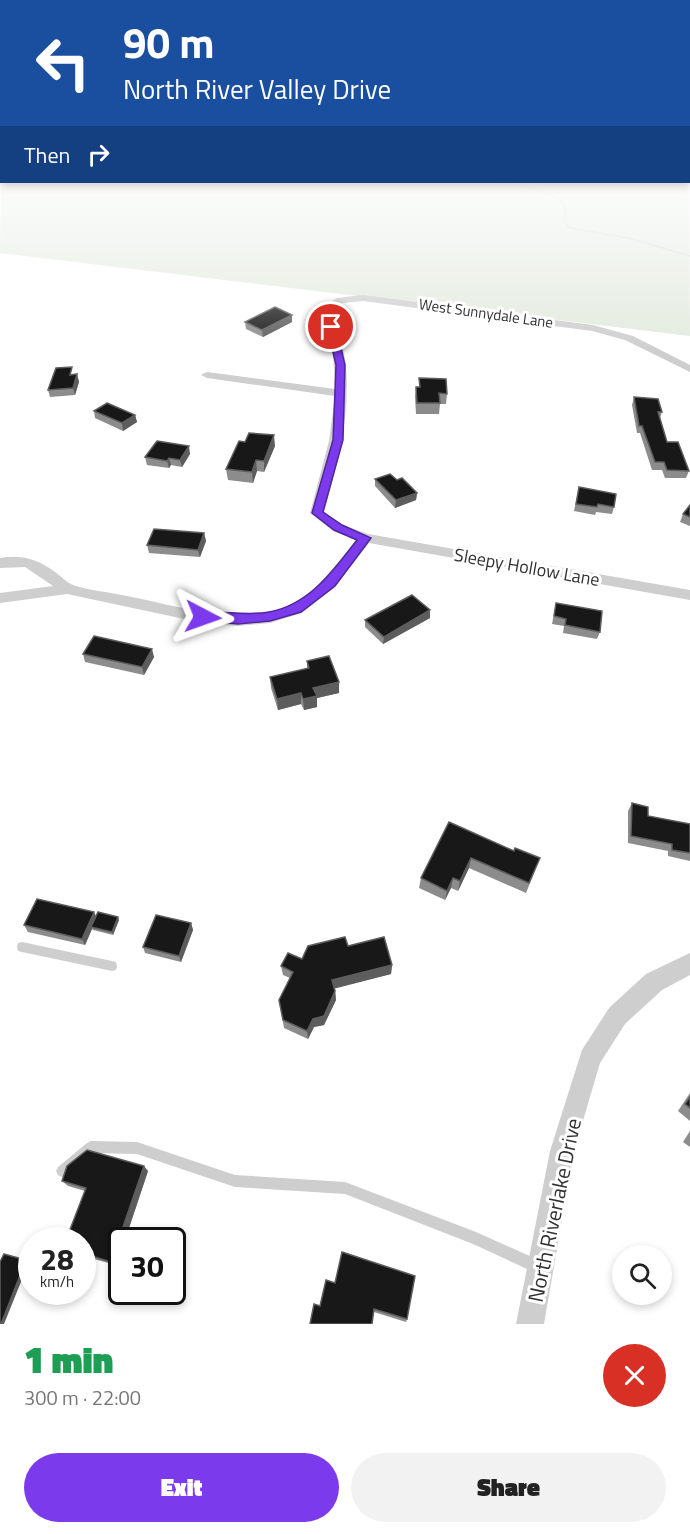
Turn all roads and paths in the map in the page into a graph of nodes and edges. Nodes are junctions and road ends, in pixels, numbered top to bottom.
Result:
1 (581, 230) edge
2 (690, 256) edge
3 (690, 369) edge
4 (207, 375) dead end
5 (340, 393) junction
6 (365, 538) junction
7 (0, 563) edge
8 (68, 589) junction
9 (690, 595) edge
10 (0, 598) edge
11 (22, 947) dead end
12 (690, 964) edge
13 (112, 966) dead end
14 (62, 1171) dead end
15 (541, 1268) junction
16 (530, 1324) edge

1 - 2 path
3 - 5 street, West Sunnydale Lane
4 - 5 street
5 - 6 street, Sleepy Hollow Lane
6 - 8 street
6 - 9 street, Sleepy Hollow Lane
7 - 8 street
8 - 10 street
11 - 13 lane
12 - 15 street, North Riverlake Drive
14 - 15 lane
15 - 16 street, North Riverlake Drive

